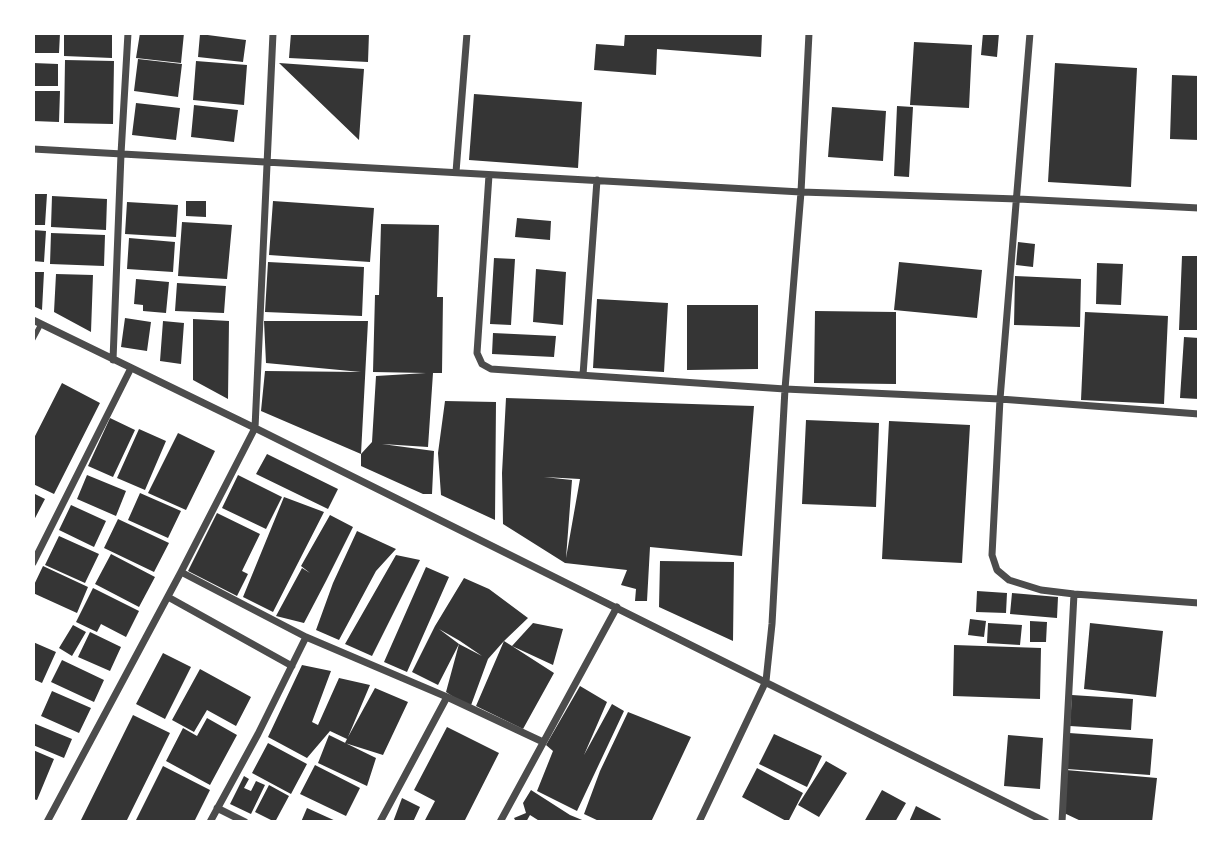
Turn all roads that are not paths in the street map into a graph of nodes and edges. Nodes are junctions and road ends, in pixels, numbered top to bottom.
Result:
1 (128, 33) edge
2 (272, 33) edge
3 (467, 33) edge
4 (809, 33) edge
5 (1030, 33) edge
6 (33, 149) edge
7 (121, 154) junction
8 (266, 162) junction
9 (456, 172) junction
10 (489, 174) junction
11 (597, 180) junction
12 (801, 192) junction
13 (1018, 199) junction
14 (1199, 208) edge
15 (33, 320) edge
16 (41, 324) junction
17 (33, 339) edge
18 (113, 360) junction
19 (131, 369) junction
20 (583, 375) junction
21 (785, 389) junction
22 (1000, 399) junction
23 (1199, 414) edge
24 (255, 428) junction
25 (33, 563) edge
26 (181, 572) junction
27 (1074, 594) junction
28 (168, 597) junction
29 (1199, 603) edge
30 (617, 607) junction
31 (306, 637) junction
32 (292, 666) junction
33 (766, 681) junction
34 (447, 697) junction
35 (543, 742) junction
36 (217, 808) junction
37 (47, 822) edge
38 (210, 822) edge
39 (245, 822) edge
40 (380, 822) edge
41 (500, 822) edge
42 (699, 822) edge
43 (1046, 822) edge
44 (1062, 822) edge

1 - 7 street
2 - 8 street
3 - 9 street
4 - 12 street
5 - 13 street
6 - 7 street
7 - 8 street
7 - 18 street
8 - 9 street
8 - 24 street
9 - 10 street
10 - 11 street
10 - 20 street
11 - 12 street
11 - 20 street
12 - 13 street
12 - 21 street
13 - 14 street
13 - 22 street
15 - 16 street
16 - 17 lane
16 - 18 street
18 - 19 street
19 - 24 street
19 - 25 street
20 - 21 street
21 - 22 street
21 - 33 street
22 - 23 street
22 - 27 street
24 - 26 street
24 - 30 street
26 - 28 street
26 - 31 street
27 - 29 street
27 - 44 street
28 - 32 street
28 - 37 street
30 - 33 street
30 - 35 street
31 - 32 street
31 - 34 street
32 - 36 street
33 - 42 street
33 - 43 street
34 - 35 street
34 - 40 street
35 - 41 street
36 - 38 street
36 - 39 street

